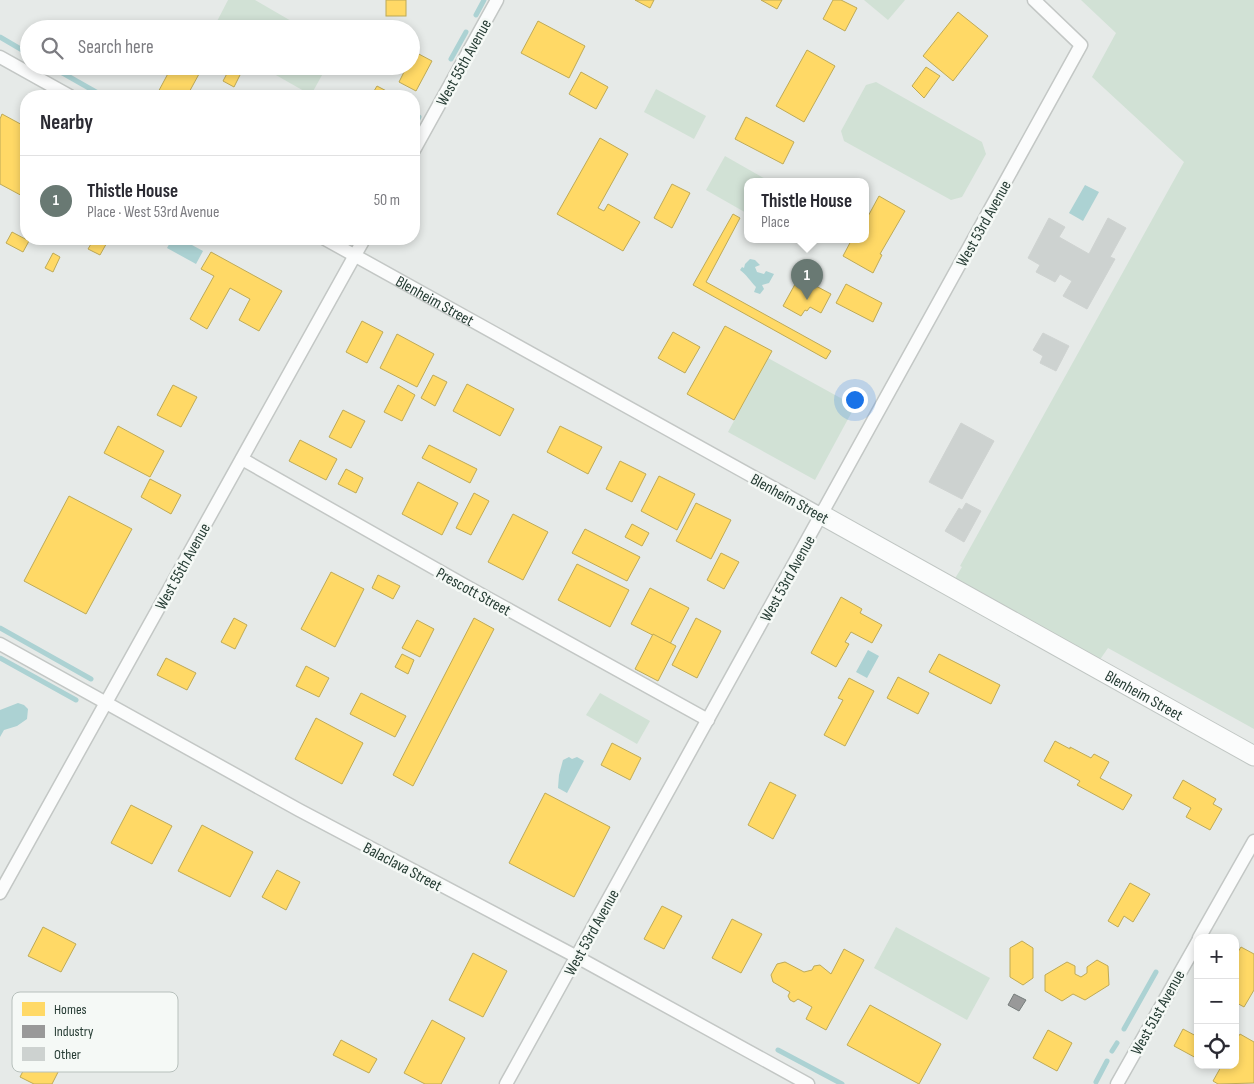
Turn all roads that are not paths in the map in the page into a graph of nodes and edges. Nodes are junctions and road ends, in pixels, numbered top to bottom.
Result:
1 (498, 0) edge
2 (1034, 0) edge
3 (0, 57) edge
4 (20, 68) edge
5 (32, 75) edge
6 (59, 90) edge
7 (420, 139) edge
8 (336, 245) edge
9 (361, 245) edge
10 (355, 256) junction
11 (242, 459) junction
12 (822, 515) junction
13 (0, 644) edge
14 (106, 702) junction
15 (708, 720) junction
16 (1254, 756) edge
17 (1254, 841) edge
18 (0, 893) edge
19 (1202, 934) edge
20 (1194, 948) edge
21 (577, 957) junction
22 (506, 1084) edge
23 (808, 1084) edge
24 (1117, 1084) edge

1 - 7 street, West 55th Avenue
2 - 12 street, West 53rd Avenue
3 - 4 street
5 - 6 street
8 - 10 street, Blenheim Street
9 - 10 street, West 55th Avenue
10 - 11 street, West 55th Avenue
10 - 12 street, Blenheim Street
11 - 14 street, West 55th Avenue
11 - 15 street, Prescott Street
12 - 15 street, West 53rd Avenue
12 - 16 street, Blenheim Street
13 - 14 street, Balaclava Street
14 - 18 street, West 55th Avenue
14 - 21 street, Balaclava Street
15 - 21 street, West 53rd Avenue
17 - 19 street, West 51st Avenue
20 - 24 street, West 51st Avenue
21 - 22 street, West 53rd Avenue
21 - 23 street, Balaclava Street

